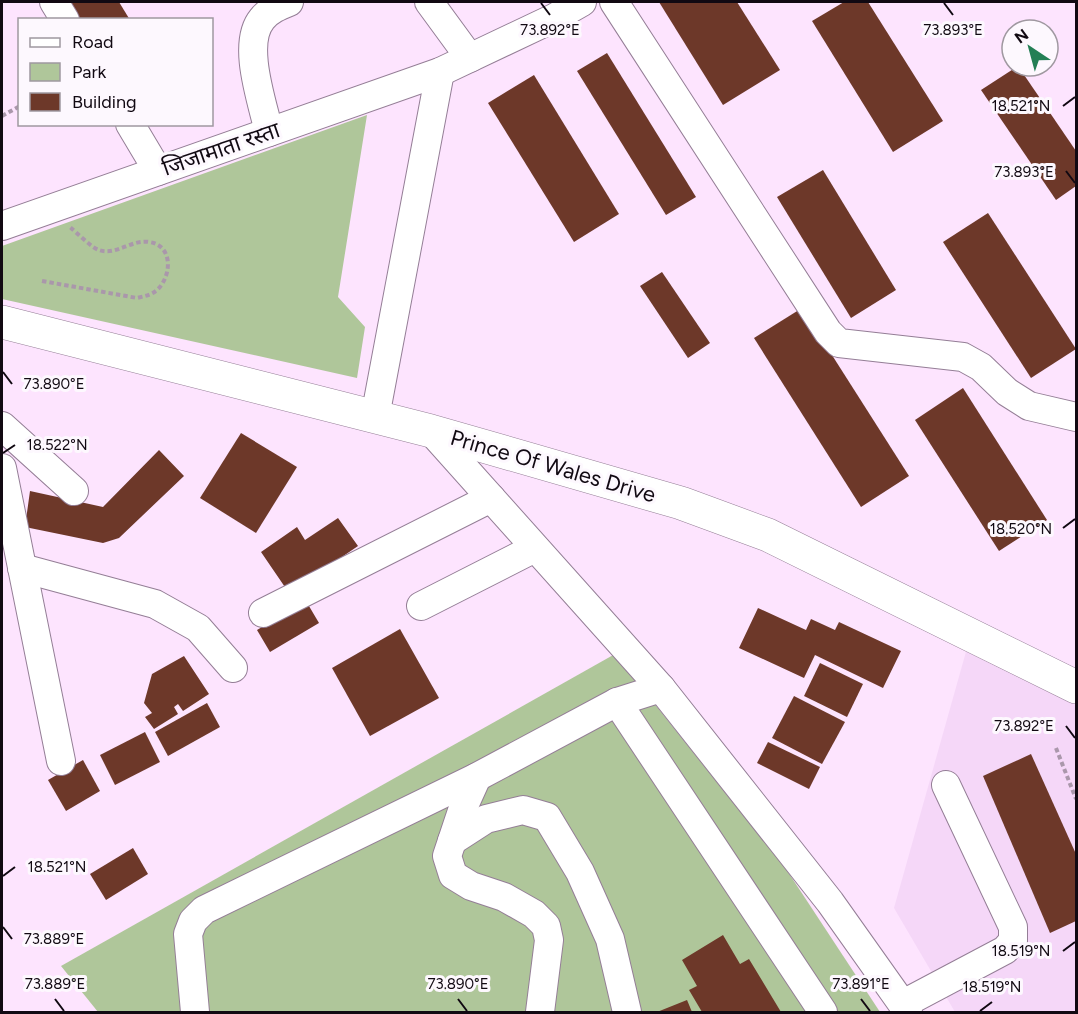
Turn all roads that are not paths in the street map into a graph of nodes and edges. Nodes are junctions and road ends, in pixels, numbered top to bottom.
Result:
1 (54, 2) edge
2 (289, 2) edge
3 (429, 2) edge
4 (582, 2) edge
5 (614, 2) edge
6 (64, 18) edge
7 (470, 58) junction
8 (440, 72) junction
9 (131, 126) edge
10 (269, 132) junction
11 (158, 171) junction
12 (2, 226) edge
13 (2, 322) edge
14 (375, 417) junction
15 (1077, 417) edge
16 (2, 426) edge
17 (431, 431) junction
18 (2, 468) edge
19 (74, 491) dead end
20 (491, 498) junction
21 (535, 548) junction
22 (22, 568) junction
23 (421, 606) dead end
24 (263, 613) dead end
25 (233, 668) dead end
26 (1077, 687) edge
27 (661, 688) junction
28 (617, 702) junction
29 (61, 761) dead end
30 (477, 777) junction
31 (946, 785) dead end
32 (452, 841) junction
33 (906, 1008) edge
34 (195, 1012) edge
35 (540, 1012) edge
36 (627, 1012) edge
37 (823, 1012) edge

1 - 6 street
2 - 10 street
3 - 7 street
4 - 7 street, जिजामाता रस्ता
5 - 15 street
7 - 8 street, जिजामाता रस्ता
8 - 10 street, जिजामाता रस्ता
8 - 14 street
9 - 11 street
10 - 11 street, जिजामाता रस्ता
11 - 12 street, जिजामाता रस्ता
13 - 14 main road, Prince Of Wales Drive
14 - 17 main road, Prince Of Wales Drive
16 - 19 street
17 - 20 street
17 - 26 main road, Prince Of Wales Drive
18 - 22 street
20 - 21 street
20 - 24 street
21 - 23 street
21 - 27 street
22 - 25 street
22 - 29 street
27 - 28 street
27 - 33 street
28 - 30 street
28 - 37 street
30 - 32 street
30 - 34 street
31 - 33 street
32 - 35 street
32 - 36 street

